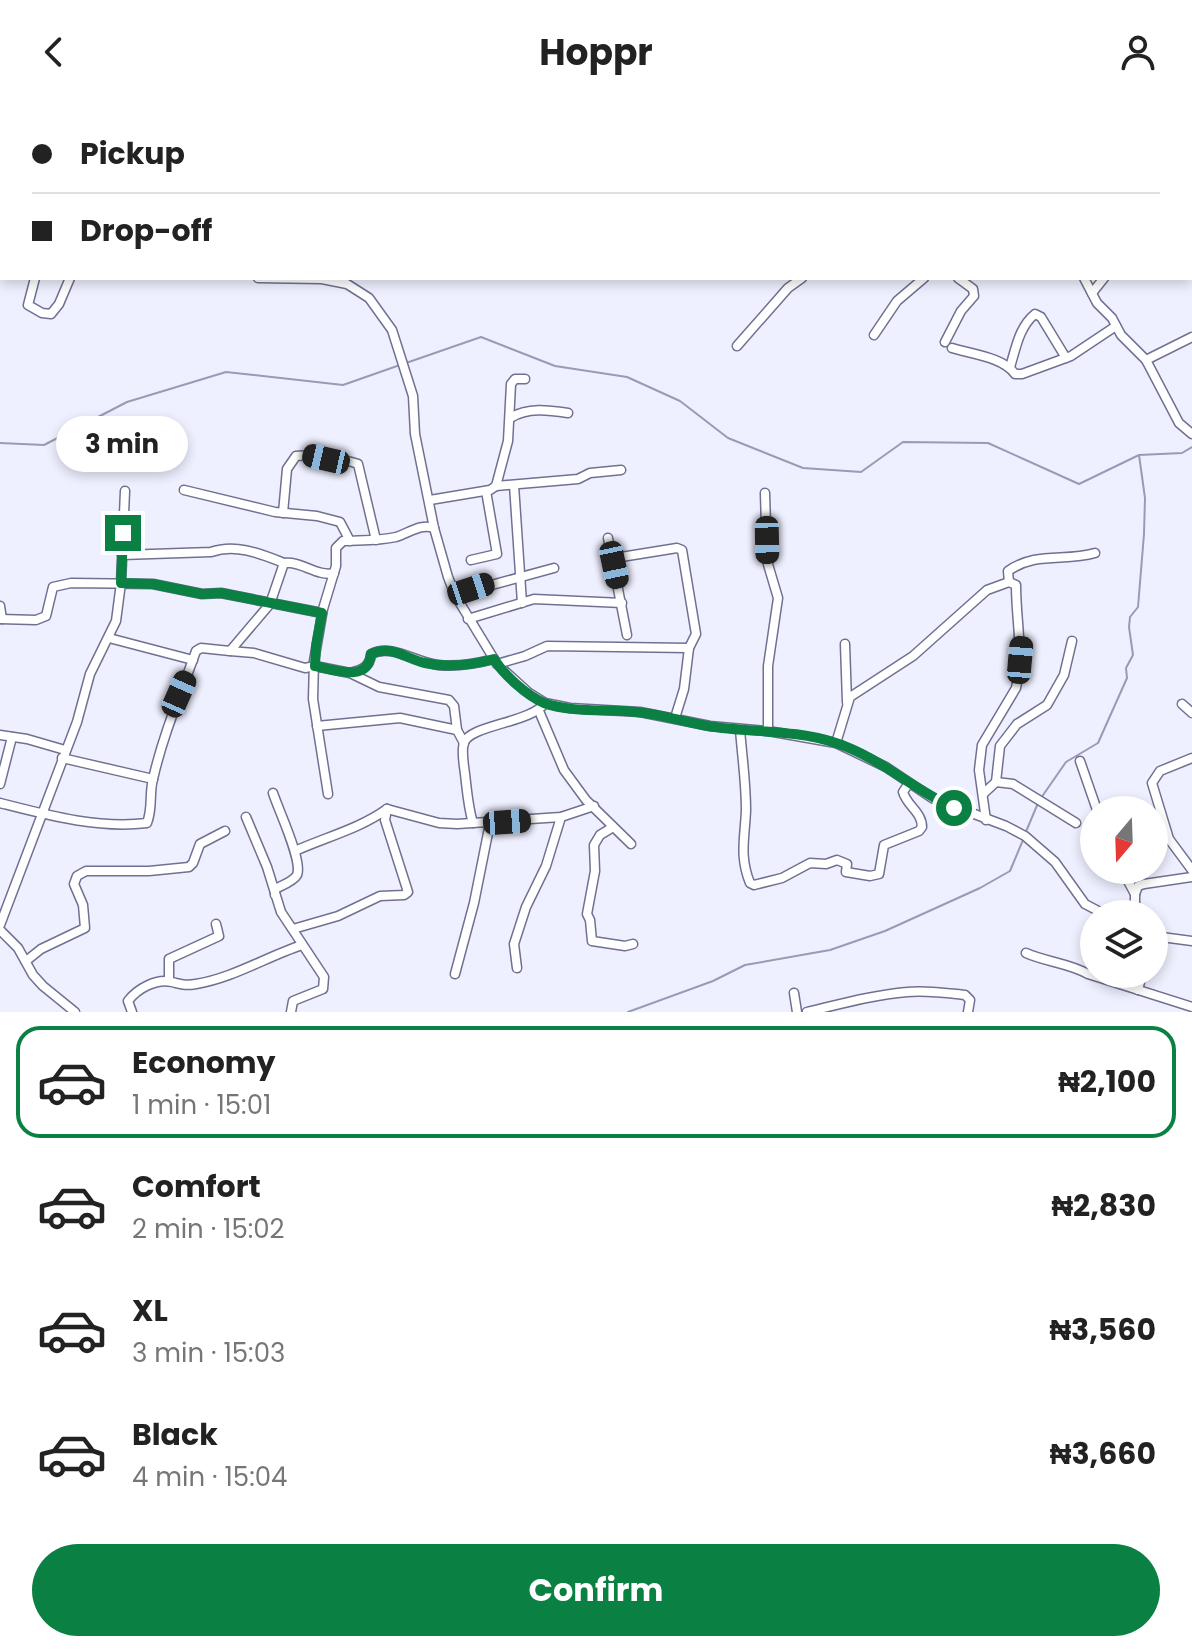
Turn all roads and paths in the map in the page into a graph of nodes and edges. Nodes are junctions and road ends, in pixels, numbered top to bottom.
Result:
1 (34, 280) edge
2 (69, 280) edge
3 (329, 280) edge
4 (799, 280) edge
5 (922, 280) edge
6 (961, 280) edge
7 (1085, 280) edge
8 (1102, 280) edge
9 (1092, 293) junction
10 (1116, 326) junction
11 (874, 335) dead end
12 (1192, 337) edge
13 (737, 346) dead end
14 (1066, 358) junction
15 (1146, 360) junction
16 (1010, 367) junction
17 (525, 379) dead end
18 (568, 413) dead end
19 (510, 418) junction
20 (1192, 434) edge
21 (621, 470) dead end
22 (514, 485) junction
23 (496, 486) junction
24 (184, 490) dead end
25 (125, 491) dead end
26 (486, 491) junction
27 (765, 493) dead end
28 (430, 500) junction
29 (283, 513) junction
30 (434, 528) junction
31 (608, 538) dead end
32 (376, 540) junction
33 (350, 541) junction
34 (1095, 553) dead end
35 (122, 555) junction
36 (471, 560) dead end
37 (614, 561) junction
38 (284, 563) junction
39 (554, 568) dead end
40 (334, 573) junction
41 (520, 577) junction
42 (1009, 582) junction
43 (121, 583) junction
44 (455, 595) junction
45 (522, 603) junction
46 (622, 603) junction
47 (270, 604) junction
48 (0, 606) edge
49 (322, 613) junction
50 (1, 619) edge
51 (468, 619) junction
52 (627, 635) dead end
53 (109, 638) junction
54 (1072, 641) dead end
55 (845, 644) dead end
56 (689, 648) junction
57 (230, 651) junction
58 (193, 660) junction
59 (495, 661) junction
60 (315, 666) junction
61 (350, 673) junction
62 (847, 703) junction
63 (1182, 704) dead end
64 (542, 707) junction
65 (1192, 713) edge
66 (675, 718) junction
67 (317, 726) junction
68 (740, 729) junction
69 (457, 730) junction
70 (768, 731) junction
71 (0, 735) edge
72 (12, 737) junction
73 (464, 743) junction
74 (836, 743) junction
75 (63, 754) junction
76 (1192, 758) edge
77 (1080, 761) dead end
78 (153, 779) junction
79 (996, 782) junction
80 (909, 783) junction
81 (0, 784) edge
82 (273, 793) dead end
83 (328, 794) dead end
84 (983, 794) junction
85 (1092, 796) edge
86 (0, 803) edge
87 (594, 806) junction
88 (387, 809) junction
89 (41, 815) junction
90 (246, 817) dead end
91 (561, 817) junction
92 (986, 820) junction
93 (473, 823) junction
94 (490, 823) junction
95 (1076, 823) dead end
96 (613, 827) junction
97 (225, 831) dead end
98 (1169, 839) joint
99 (631, 844) dead end
100 (295, 851) junction
101 (1192, 870) edge
102 (1192, 877) edge
103 (1130, 884) edge
104 (1135, 894) junction
105 (275, 896) junction
106 (1081, 900) edge
107 (1135, 900) edge
108 (216, 924) dead end
109 (0, 927) edge
110 (293, 929) junction
111 (1168, 938) edge
112 (1192, 941) edge
113 (633, 944) dead end
114 (302, 945) junction
115 (1026, 953) dead end
116 (26, 961) junction
117 (517, 968) dead end
118 (455, 974) dead end
119 (169, 981) junction
120 (1138, 990) joint
121 (794, 993) dead end
122 (1192, 1007) edge
123 (75, 1012) edge
124 (132, 1012) edge
125 (291, 1012) edge
126 (797, 1012) edge
127 (807, 1012) edge
128 (968, 1012) edge

1 - 2 street
3 - 28 street
4 - 13 street
5 - 11 street
6 - 16 street
7 - 9 street
8 - 9 street
9 - 10 street
10 - 14 street
10 - 15 street
12 - 15 street
14 - 16 street
14 - 16 street
15 - 20 street
17 - 19 street
18 - 19 street
19 - 23 street
21 - 22 street
22 - 23 street
22 - 41 street
23 - 26 street
24 - 29 street
25 - 35 street
26 - 28 street
26 - 36 street
27 - 70 street
28 - 30 street
29 - 32 street
29 - 33 street
30 - 32 street
30 - 44 street
31 - 37 street
32 - 33 street
33 - 40 street
34 - 42 street
35 - 38 street
35 - 43 street
37 - 46 street
37 - 56 street
38 - 40 street
38 - 47 street
39 - 41 street
40 - 49 street
41 - 44 street
41 - 45 street
42 - 62 street
42 - 84 street
43 - 47 street
43 - 50 street
43 - 53 street
44 - 51 street
45 - 46 street
45 - 51 street
46 - 52 street
47 - 49 street
47 - 57 street
48 - 50 street
49 - 60 street
51 - 59 street
53 - 58 street
53 - 75 street
54 - 79 street
55 - 62 street
56 - 59 street
56 - 66 street
57 - 58 street
57 - 60 street
58 - 78 street
59 - 61 street
59 - 64 street
60 - 61 street
60 - 67 street
61 - 69 street
62 - 74 street
63 - 65 street
64 - 66 street
64 - 73 street
64 - 87 street
66 - 68 street
67 - 69 street
67 - 83 street
68 - 70 street
68 - 80 street
69 - 73 street
70 - 74 street
71 - 72 street
72 - 75 street
72 - 81 street
73 - 93 street
74 - 80 street
75 - 78 street
75 - 89 street
76 - 98 street
77 - 85 street
78 - 89 street
79 - 84 street
79 - 95 street
80 - 92 street
82 - 100 street
84 - 92 street
86 - 89 street
87 - 91 street
87 - 96 street
88 - 93 street
88 - 100 street
88 - 110 street
89 - 109 street
90 - 105 street
91 - 94 street
91 - 117 street
92 - 106 street
93 - 94 street
94 - 118 street
96 - 99 street
96 - 113 street
97 - 116 street
98 - 101 street
100 - 105 street
102 - 104 street
103 - 104 street
104 - 107 street
105 - 110 street
108 - 119 street
109 - 116 street
110 - 114 street
111 - 112 street
114 - 119 street
114 - 125 street
115 - 120 street
116 - 123 street
119 - 124 street
120 - 122 street
121 - 126 street
127 - 128 street

